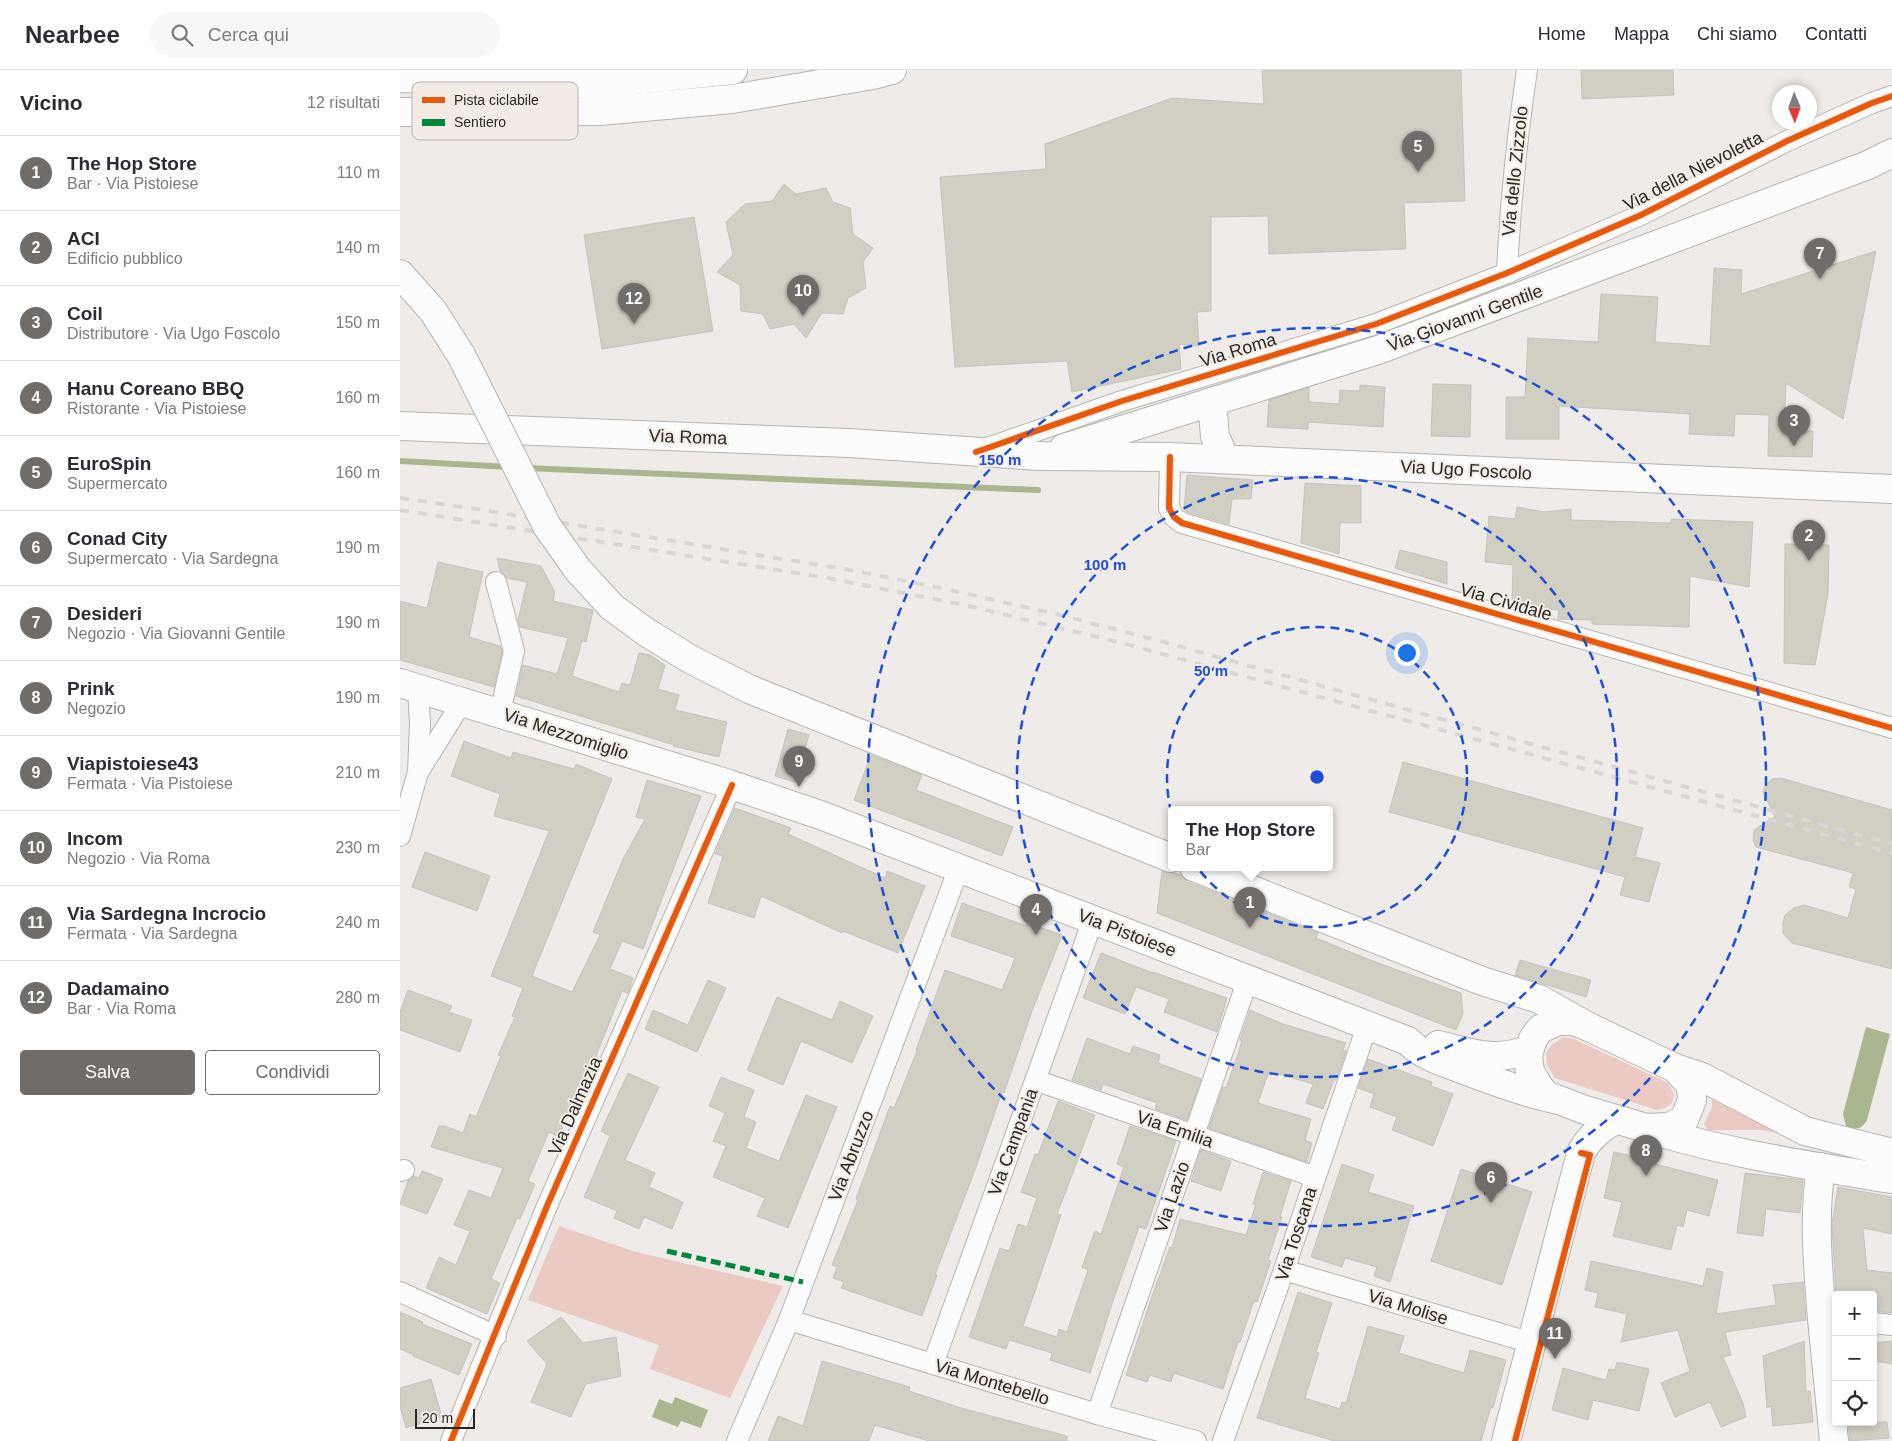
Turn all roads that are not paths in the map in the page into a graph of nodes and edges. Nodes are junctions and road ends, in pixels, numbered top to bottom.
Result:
1 (733, 70) edge
2 (892, 70) edge
3 (1526, 70) edge
4 (400, 78) edge
5 (530, 82) edge
6 (578, 83) edge
7 (1892, 96) edge
8 (578, 110) edge
9 (1889, 156) edge
10 (1506, 273) junction
11 (400, 274) edge
12 (1212, 402) junction
13 (400, 426) edge
14 (976, 452) junction
15 (1039, 456) junction
16 (1170, 457) junction
17 (1225, 459) junction
18 (1892, 489) edge
19 (496, 582) dead end
20 (409, 686) edge
21 (462, 702) junction
22 (500, 713) junction
23 (1892, 728) edge
24 (418, 772) junction
25 (732, 785) junction
26 (400, 836) edge
27 (1168, 857) edge
28 (959, 868) junction
29 (1204, 871) edge
30 (1093, 920) junction
31 (1248, 979) junction
32 (1482, 981) junction
33 (1367, 1026) junction
34 (1589, 1027) junction
35 (1408, 1042) junction
36 (1524, 1046) junction
37 (1675, 1068) junction
38 (1035, 1080) junction
39 (1490, 1080) junction
40 (1554, 1099) junction
41 (1615, 1120) junction
42 (1646, 1128) junction
43 (1193, 1136) junction
44 (1892, 1153) edge
45 (1821, 1167) junction
46 (1315, 1177) junction
47 (1892, 1179) edge
48 (1284, 1270) junction
49 (400, 1292) edge
50 (1829, 1318) edge
51 (789, 1320) junction
52 (1877, 1323) edge
53 (1892, 1325) edge
54 (496, 1336) junction
55 (1532, 1343) junction
56 (933, 1364) junction
57 (1097, 1414) junction
58 (451, 1441) edge
59 (737, 1441) edge
60 (1196, 1441) edge
61 (1223, 1441) edge
62 (1506, 1441) edge
63 (1834, 1441) edge

1 - 6 main road
2 - 8 main road
3 - 10 street, Via dello Zizzolo
4 - 5 main road
7 - 10 street, Via della Nievoletta
9 - 12 main road, Via Giovanni Gentile
10 - 14 street, Via Roma
11 - 27 main road, bridge
12 - 15 main road, Via Giovanni Gentile
12 - 17 main road
13 - 14 main road, Via Roma
14 - 15 main road, Via Roma
15 - 16 main road, Via Ugo Foscolo
16 - 17 main road, Via Ugo Foscolo
16 - 23 street, Via Cividale
17 - 18 main road, Via Ugo Foscolo
19 - 22 street
20 - 21 main road, Via Mezzomiglio
20 - 24 street
21 - 22 main road, Via Mezzomiglio
21 - 24 street
22 - 25 main road, Via Mezzomiglio
24 - 26 street
25 - 28 main road, Via Pistoiese
25 - 54 street, Via Dalmazia
28 - 30 main road, Via Pistoiese
28 - 51 street, Via Abruzzo
29 - 32 main road
30 - 31 main road, Via Pistoiese
30 - 38 street, Via Campania
31 - 33 main road, Via Pistoiese
31 - 43 street, Via Lazio
32 - 34 main road
32 - 36 main road
33 - 35 main road, Via Pistoiese
33 - 46 street, Via Toscana
34 - 36 main road
34 - 37 main road
35 - 36 main road, Via Pistoiese
35 - 39 main road, Via Pistoiese
36 - 39 main road
36 - 40 main road
37 - 42 main road
37 - 44 main road
38 - 43 street, Via Emilia
38 - 56 street, Via Campania
39 - 40 main road, Via Pistoiese
40 - 41 main road, Via Pistoiese
41 - 42 main road, Via Pistoiese
41 - 55 main road
42 - 45 main road
43 - 46 street, Via Emilia
43 - 57 street, Via Lazio
45 - 47 main road
45 - 50 main road
46 - 48 street, Via Toscana
48 - 55 street, Via Molise
48 - 61 street, Via Toscana
49 - 54 street
50 - 63 main road
51 - 56 street, Via Montebello
51 - 59 street, Via Abruzzo
52 - 53 street
54 - 58 street, Via Dalmazia
55 - 62 main road
56 - 57 street, Via Montebello
57 - 60 street, Via Montebello

